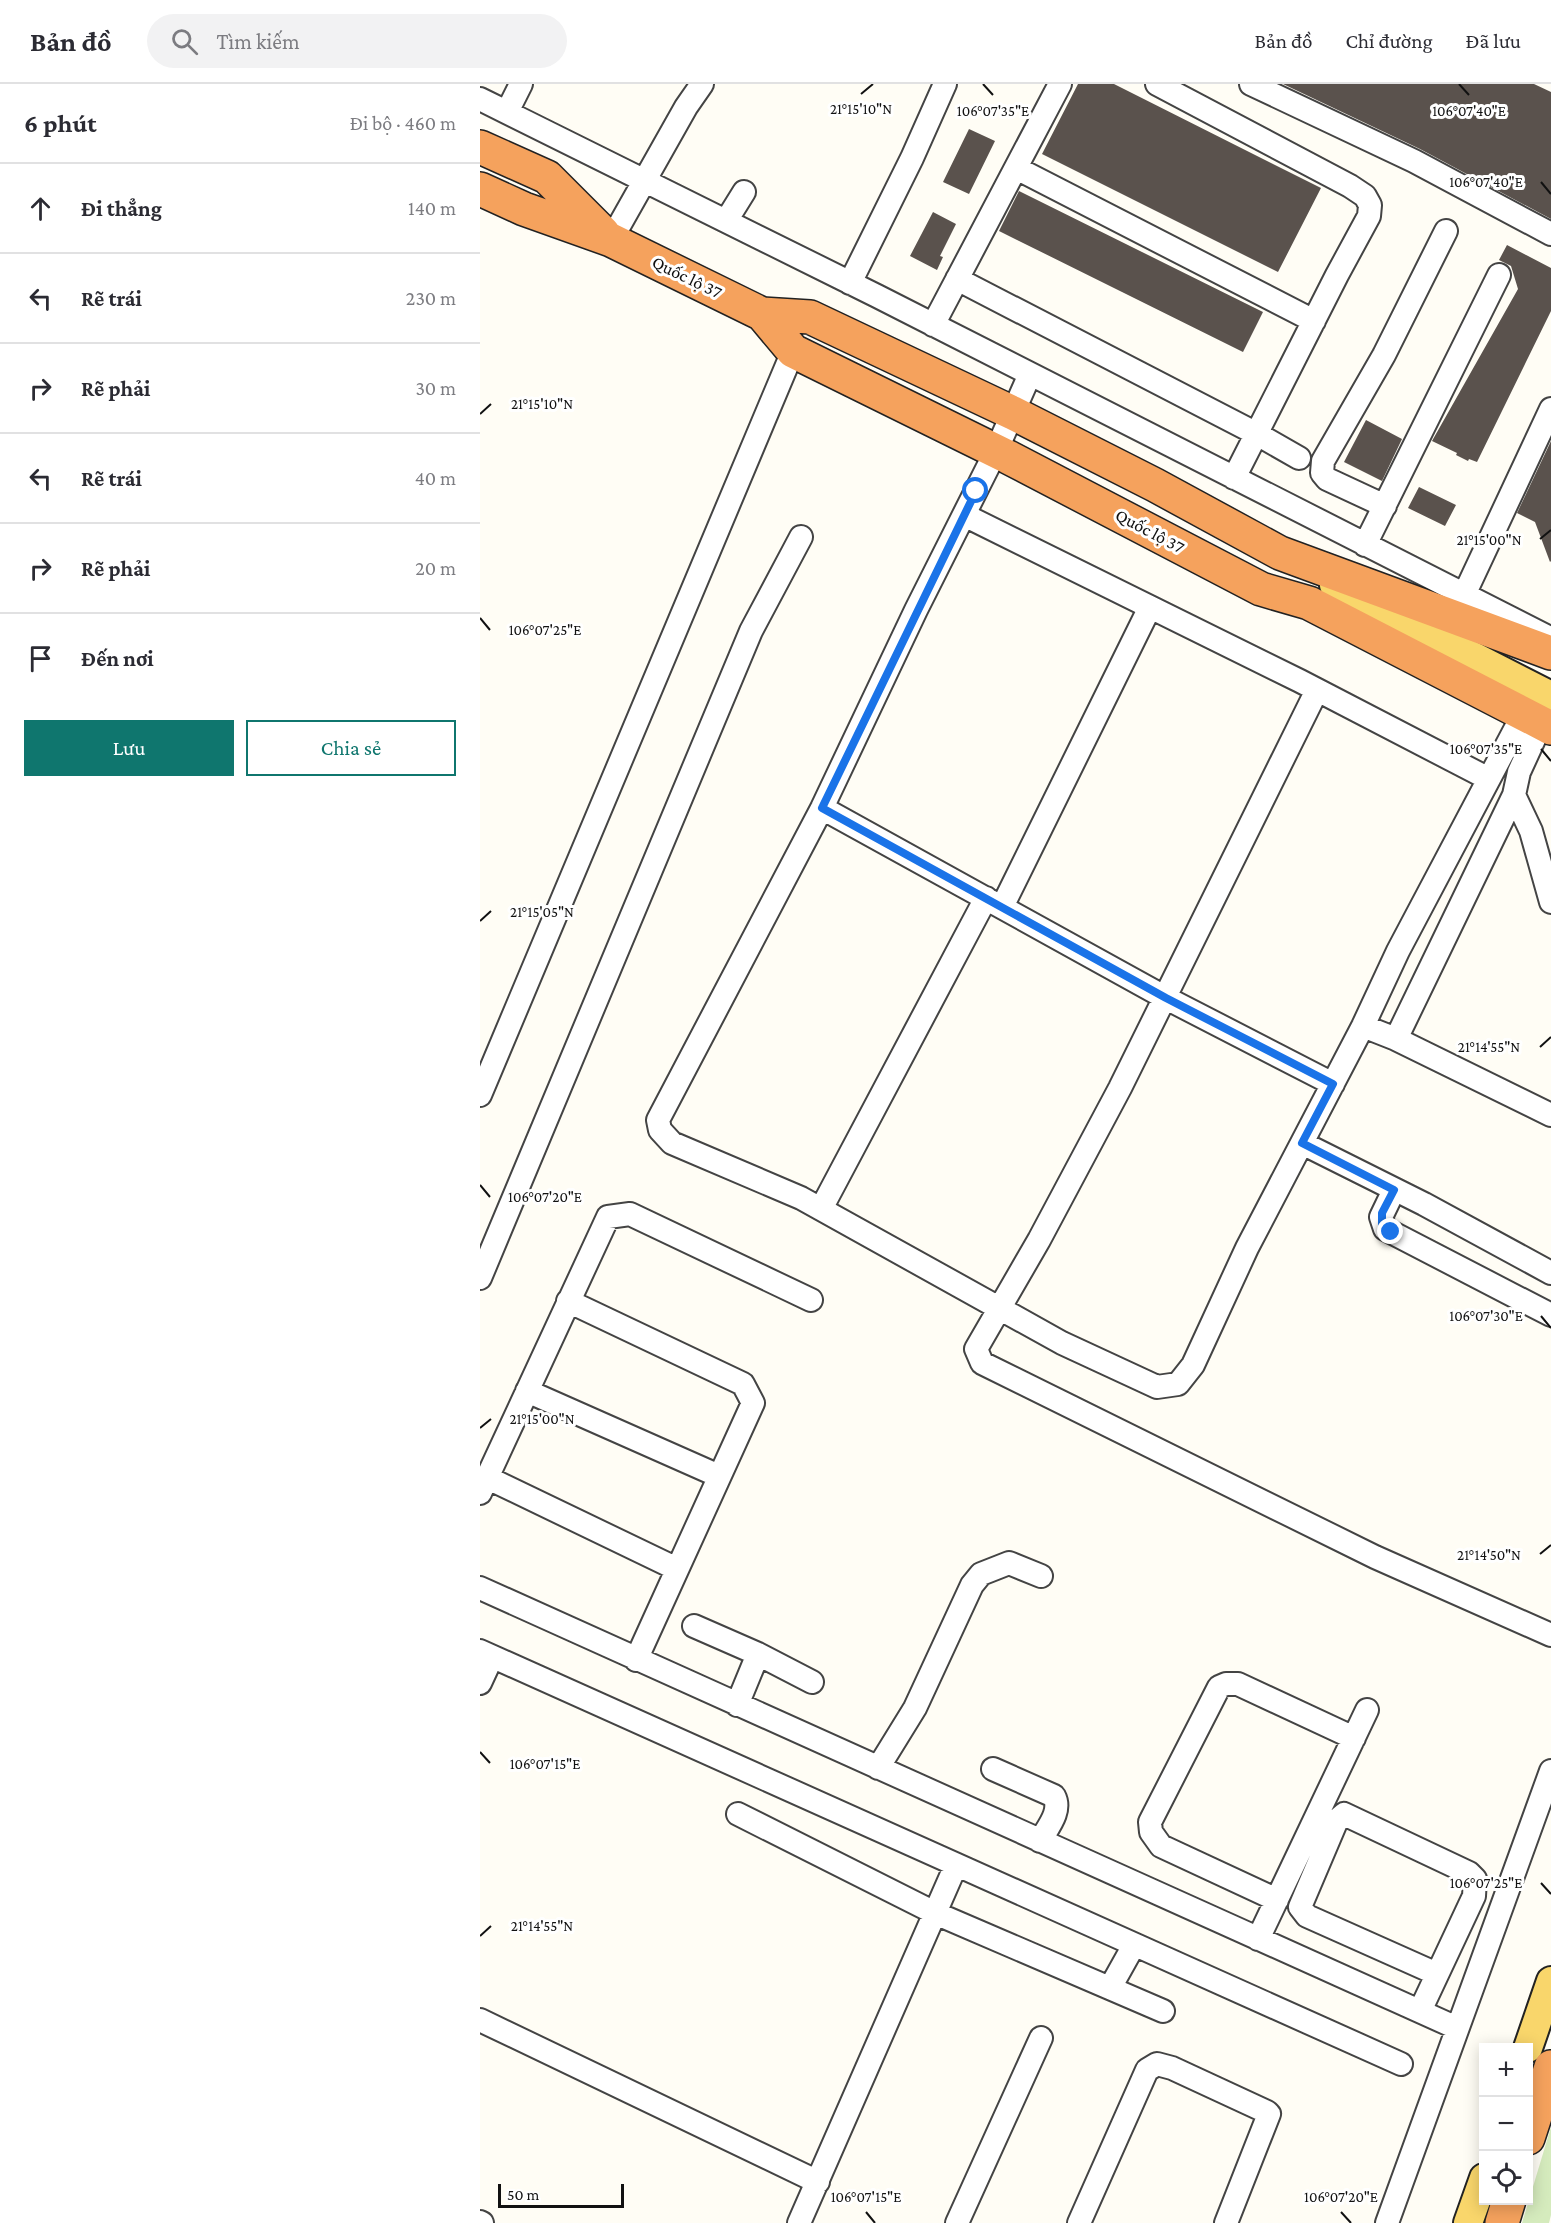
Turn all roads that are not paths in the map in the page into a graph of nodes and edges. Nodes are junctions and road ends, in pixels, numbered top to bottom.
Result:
1 (521, 84) edge
2 (702, 84) edge
3 (945, 84) edge
4 (1060, 84) edge
5 (1157, 84) edge
6 (1251, 84) edge
7 (480, 99) edge
8 (507, 112) junction
9 (480, 147) edge
10 (1016, 168) junction
11 (645, 181) junction
12 (480, 189) edge
13 (744, 192) dead end
14 (726, 221) junction
15 (1446, 231) dead end
16 (1551, 234) edge
17 (611, 240) junction
18 (1499, 275) dead end
19 (957, 279) junction
20 (850, 283) junction
21 (762, 314) junction
22 (810, 317) junction
23 (1314, 321) junction
24 (933, 325) junction
25 (793, 351) junction
26 (1030, 374) junction
27 (1551, 409) edge
28 (1013, 413) junction
29 (1257, 434) junction
30 (996, 451) junction
31 (1299, 458) dead end
32 (1234, 478) junction
33 (1385, 506) junction
34 (964, 515) junction
35 (801, 537) dead end
36 (1365, 545) junction
37 (1280, 553) junction
38 (1464, 595) junction
39 (1150, 607) junction
40 (1551, 639) edge
41 (1551, 653) edge
42 (1317, 690) junction
43 (1551, 696) edge
44 (1539, 732) edge
45 (1488, 779) junction
46 (1514, 795) junction
47 (822, 808) junction
48 (994, 902) junction
49 (1551, 902) edge
50 (1166, 998) junction
51 (1363, 1026) junction
52 (1396, 1039) junction
53 (1333, 1084) junction
54 (480, 1095) edge
55 (1551, 1115) edge
56 (1302, 1143) junction
57 (1394, 1190) junction
58 (821, 1209) junction
59 (1551, 1273) edge
60 (480, 1278) edge
61 (811, 1300) dead end
62 (568, 1301) junction
63 (999, 1308) junction
64 (1551, 1315) edge
65 (527, 1391) junction
66 (719, 1476) junction
67 (484, 1486) edge
68 (677, 1569) junction
69 (1041, 1576) dead end
70 (480, 1588) edge
71 (694, 1626) dead end
72 (1551, 1635) edge
73 (486, 1654) edge
74 (758, 1654) junction
75 (636, 1660) junction
76 (812, 1682) dead end
77 (480, 1683) edge
78 (737, 1705) junction
79 (1367, 1710) dead end
80 (1354, 1738) junction
81 (878, 1768) junction
82 (993, 1769) dead end
83 (1551, 1771) edge
84 (738, 1814) dead end
85 (1040, 1841) junction
86 (956, 1864) junction
87 (1277, 1900) junction
88 (934, 1913) junction
89 (1258, 1939) junction
90 (1134, 1945) junction
91 (1437, 1974) junction
92 (1551, 1981) edge
93 (1110, 1988) junction
94 (1163, 2011) dead end
95 (1420, 2011) junction
96 (480, 2020) edge
97 (1457, 2028) junction
98 (1041, 2038) dead end
99 (1530, 2043) edge
100 (1401, 2064) dead end
101 (1551, 2067) edge
102 (1533, 2123) edge
103 (818, 2182) junction
104 (1479, 2192) edge
105 (1507, 2205) edge
106 (799, 2223) edge
107 (958, 2223) edge
108 (1079, 2223) edge
109 (1226, 2223) edge
110 (1387, 2223) edge
111 (1468, 2223) edge
112 (1502, 2223) edge

1 - 8 street
2 - 11 street
3 - 20 street
4 - 10 street
5 - 23 street
6 - 16 street
7 - 8 street
8 - 11 street
9 - 17 highway, Quốc lộ 37
10 - 19 street
10 - 23 street
11 - 14 street
11 - 17 street
12 - 17 highway, Quốc lộ 37
13 - 14 street
14 - 20 street
15 - 33 street
17 - 21 highway, Quốc lộ 37
18 - 33 street
19 - 24 street
19 - 29 street
20 - 24 street
21 - 22 highway, Quốc lộ 37
21 - 25 highway, Quốc lộ 37
22 - 25 highway
22 - 28 highway, Quốc lộ 37
23 - 29 street
24 - 26 street
25 - 30 highway, Quốc lộ 37
25 - 54 street
26 - 28 street
26 - 32 street
27 - 38 street
28 - 30 street
28 - 37 highway, Quốc lộ 37
29 - 31 street
29 - 32 street
30 - 34 street
30 - 44 highway, Quốc lộ 37
32 - 36 street
33 - 36 street
34 - 39 street
34 - 47 street
35 - 60 street
36 - 38 street
37 - 41 highway, Quốc lộ 37
37 - 43 main road
38 - 40 street
39 - 42 street
39 - 48 street
42 - 45 street
42 - 50 street
44 - 45 street
44 - 46 street
45 - 51 street
46 - 49 street
46 - 52 street
47 - 48 street
47 - 58 street
48 - 50 street
48 - 58 street
50 - 53 street
50 - 63 street
51 - 52 street
51 - 53 street
52 - 55 street
53 - 56 street
56 - 57 street
56 - 63 street
57 - 59 street
57 - 64 street
58 - 63 street
61 - 62 street
62 - 65 street
62 - 66 street
63 - 72 street
65 - 66 street
65 - 67 street
66 - 68 street
67 - 68 street
68 - 75 street
69 - 81 street
70 - 75 street
71 - 74 street
73 - 77 street
73 - 86 street
74 - 76 street
74 - 78 street
75 - 78 street
78 - 81 street
79 - 80 street
80 - 87 street
80 - 87 street
81 - 85 street
82 - 85 street
83 - 97 street
84 - 88 street
85 - 89 street
86 - 88 street
86 - 90 street
87 - 89 street
88 - 93 street
88 - 103 street
89 - 95 street
90 - 93 street
90 - 100 street
91 - 91 street
91 - 95 street
92 - 99 main road
93 - 94 street
95 - 97 street
96 - 103 street
97 - 110 street
98 - 107 street
101 - 102 highway
103 - 106 street
104 - 111 main road
105 - 112 highway
108 - 109 street

